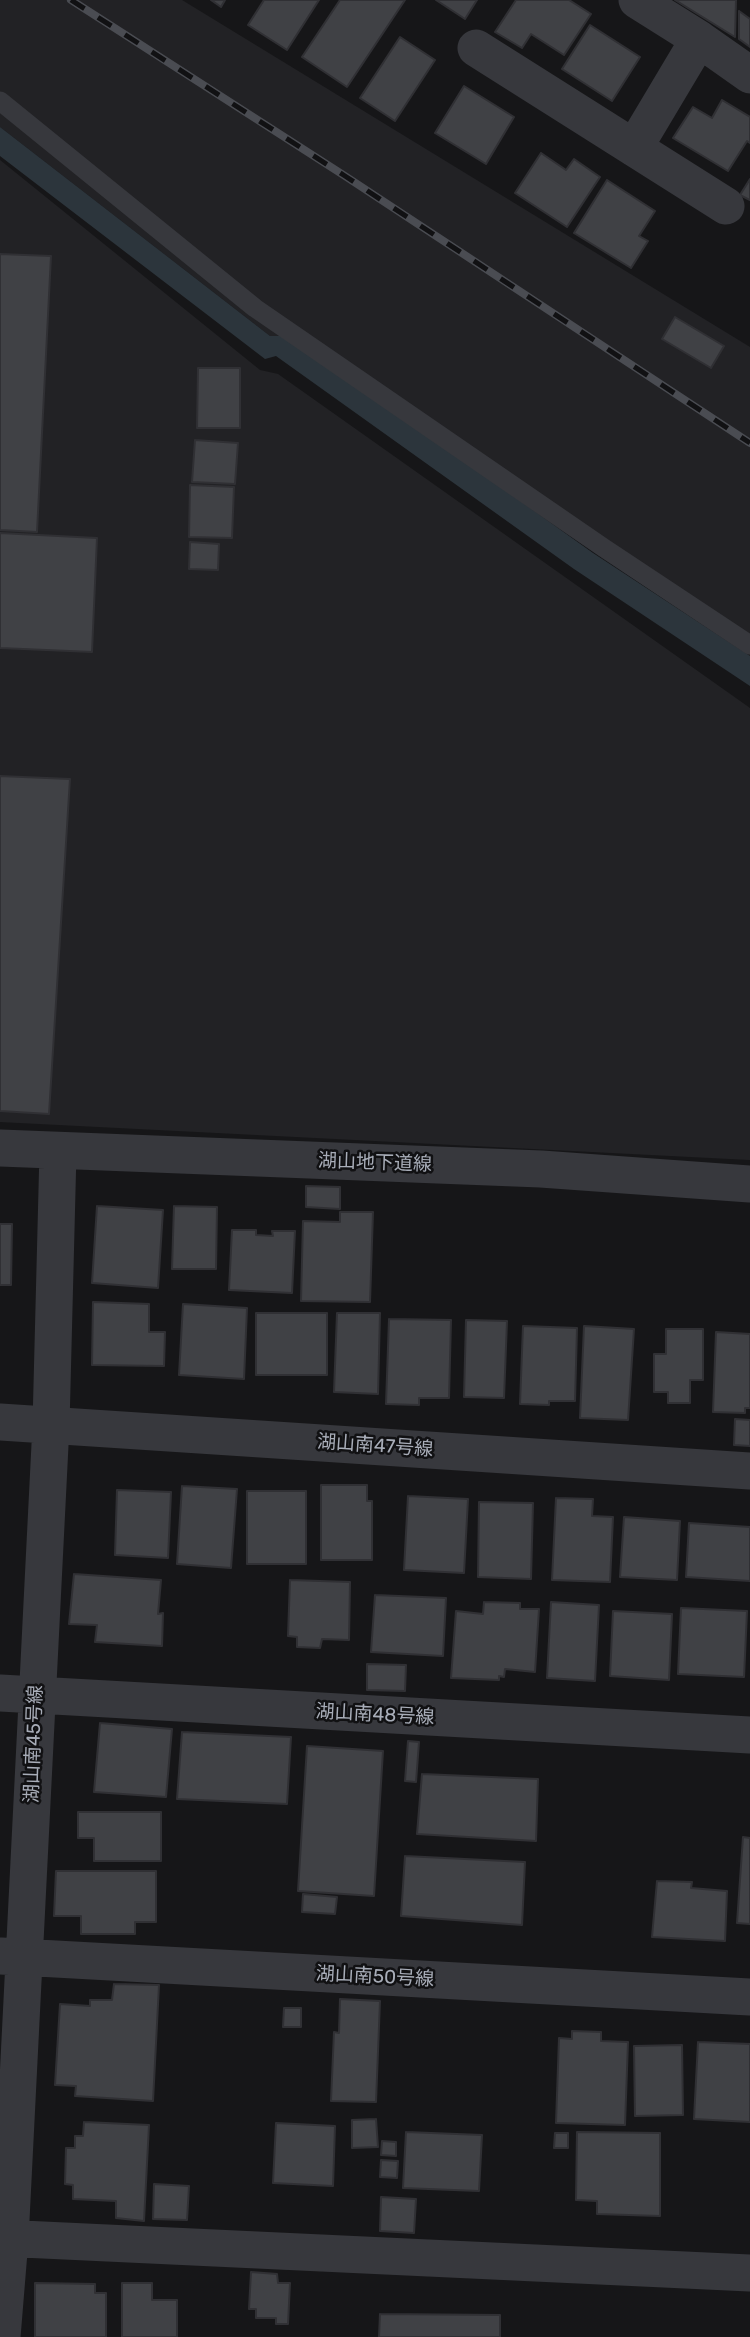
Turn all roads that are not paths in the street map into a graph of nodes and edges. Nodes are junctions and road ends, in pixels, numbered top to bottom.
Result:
1 (636, 0) edge
2 (699, 39) junction
3 (476, 48) dead end
4 (750, 75) edge
5 (0, 101) edge
6 (634, 148) junction
7 (726, 206) dead end
8 (750, 645) edge
9 (0, 1148) edge
10 (58, 1151) junction
11 (750, 1184) edge
12 (0, 1422) edge
13 (51, 1425) junction
14 (750, 1471) edge
15 (0, 1693) edge
16 (36, 1696) junction
17 (750, 1735) edge
18 (12, 1957) edge
19 (750, 1997) edge
20 (5, 2238) edge
21 (750, 2273) edge
22 (2, 2337) edge

1 - 2 street
2 - 4 street
2 - 6 street
3 - 6 street
5 - 8 lane
6 - 7 street
9 - 10 street, 湖山地下道線
10 - 11 street, 湖山地下道線
10 - 13 street, 湖山南45号線
12 - 13 street, 湖山南47号線
13 - 14 street, 湖山南47号線
13 - 16 street, 湖山南45号線
15 - 16 street, 湖山南48号線
16 - 17 street, 湖山南48号線
16 - 18 street, 湖山南45号線
18 - 19 street, 湖山南50号線
18 - 20 street, 湖山南45号線
20 - 21 street
20 - 22 street, 湖山南45号線

